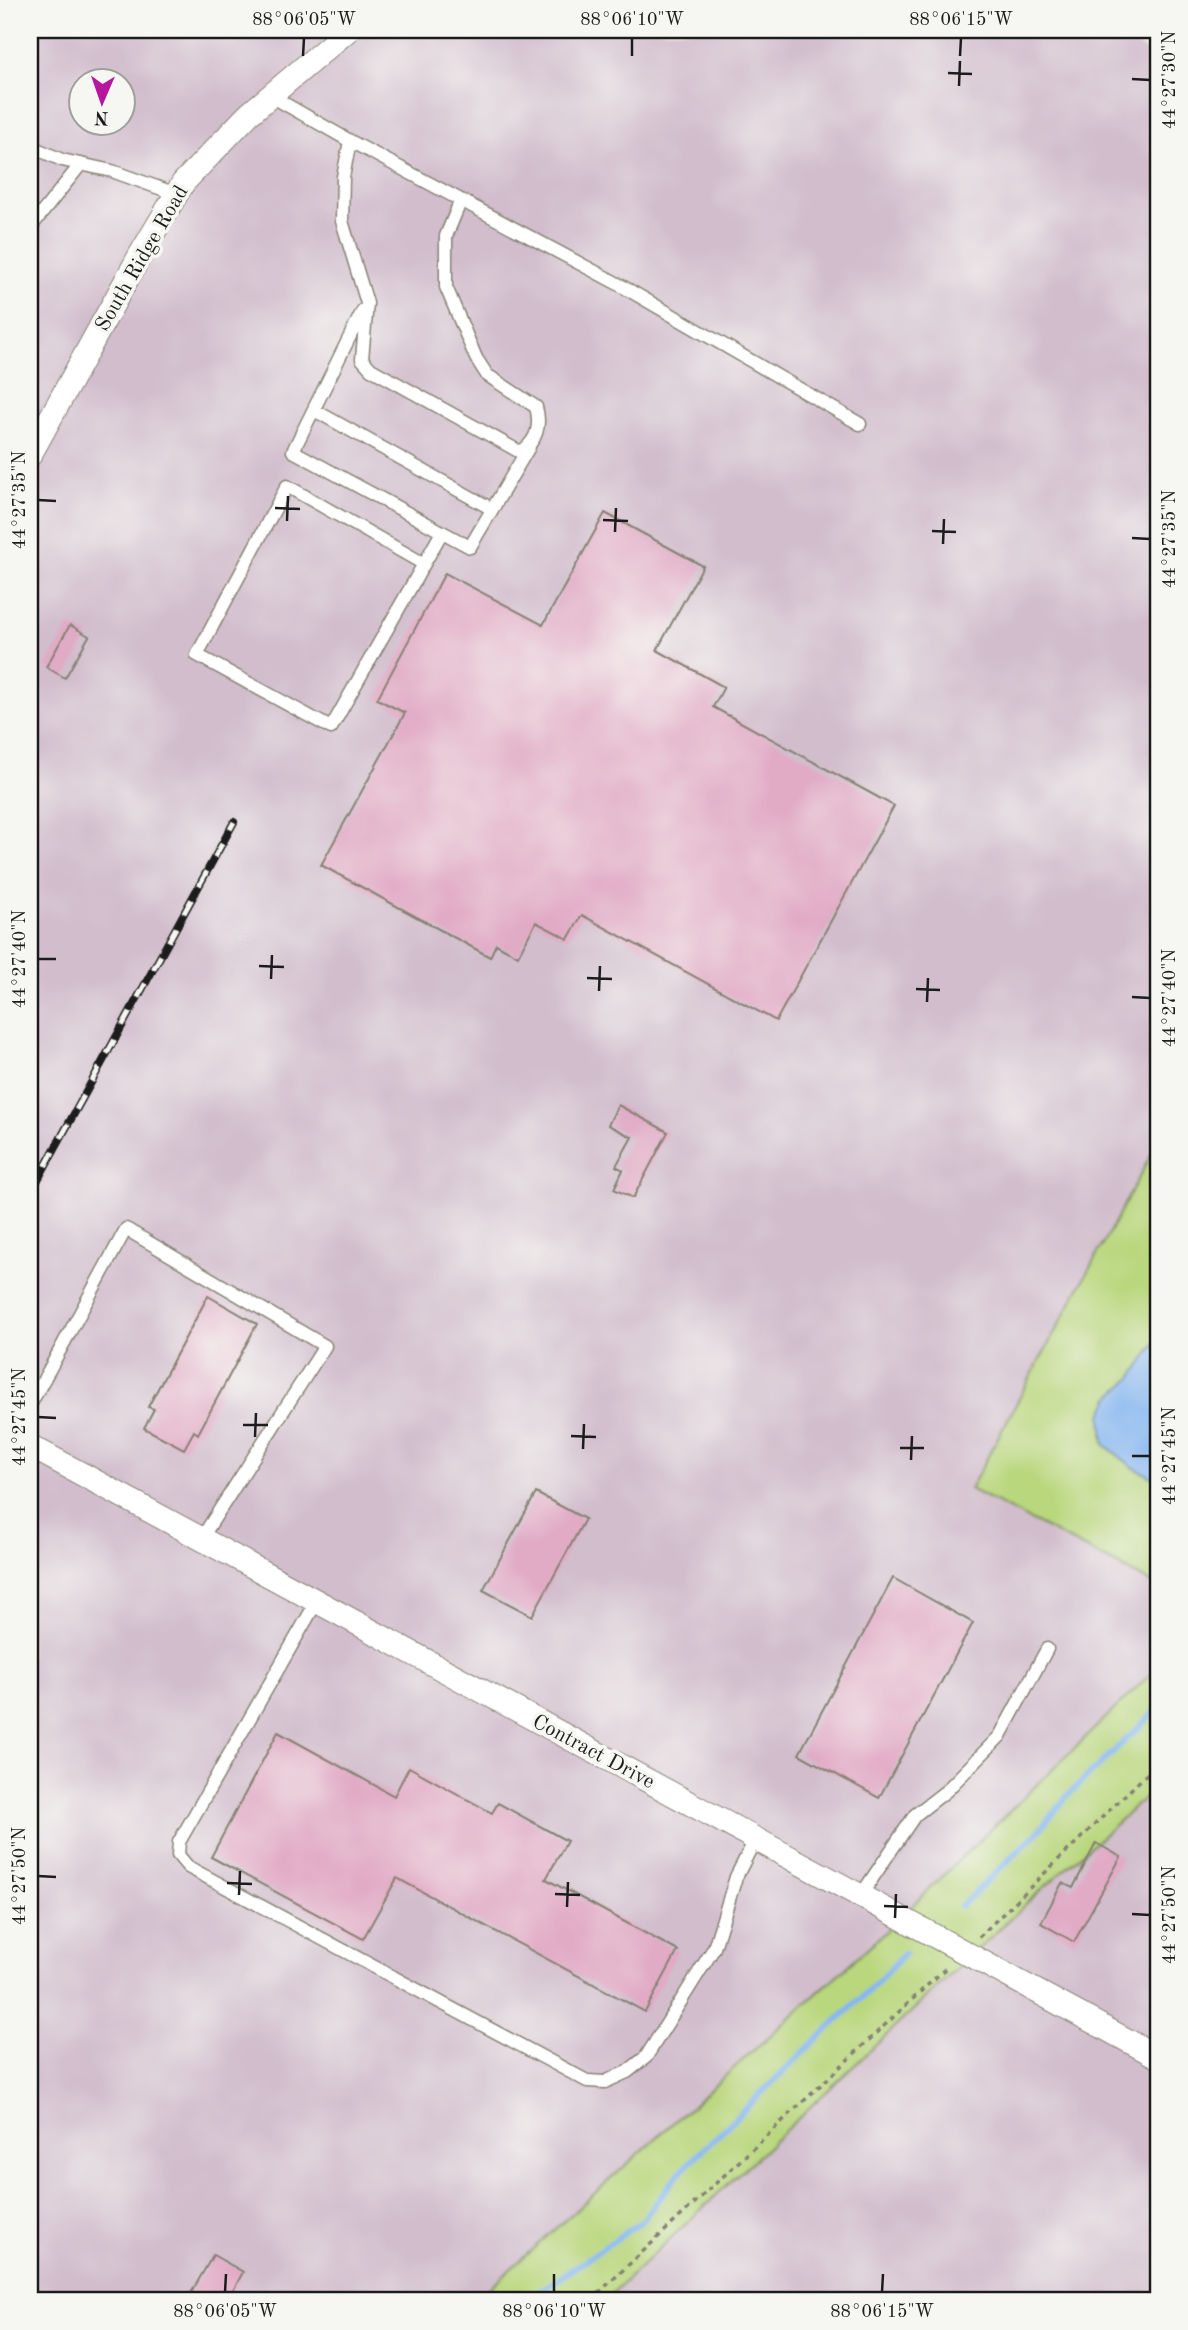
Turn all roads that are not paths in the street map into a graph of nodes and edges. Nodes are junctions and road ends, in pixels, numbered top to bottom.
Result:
1 (348, 30) edge
2 (271, 96) junction
3 (350, 141) junction
4 (30, 146) edge
5 (81, 164) junction
6 (176, 194) junction
7 (461, 200) junction
8 (30, 228) edge
9 (367, 303) junction
10 (314, 410) junction
11 (860, 424) dead end
12 (529, 447) junction
13 (30, 455) edge
14 (492, 509) junction
15 (442, 532) junction
16 (425, 564) junction
17 (30, 1405) edge
18 (30, 1446) edge
19 (201, 1539) junction
20 (317, 1601) junction
21 (1047, 1649) dead end
22 (756, 1838) junction
23 (862, 1895) junction
24 (1158, 2057) edge

1 - 2 street, South Ridge Road
2 - 3 lane
2 - 6 street, South Ridge Road
3 - 7 lane
3 - 9 lane
4 - 5 lane
5 - 6 lane
5 - 8 lane
6 - 13 street, South Ridge Road
7 - 11 lane
7 - 12 lane
9 - 10 lane
9 - 12 lane
10 - 14 lane
10 - 15 lane
12 - 14 lane
14 - 15 lane
15 - 16 lane
16 - 16 lane
17 - 19 lane
18 - 19 street, Contract Drive
19 - 20 street, Contract Drive
20 - 22 street, Contract Drive
20 - 22 lane
21 - 23 lane
22 - 23 street, Contract Drive
23 - 24 street, Contract Drive

